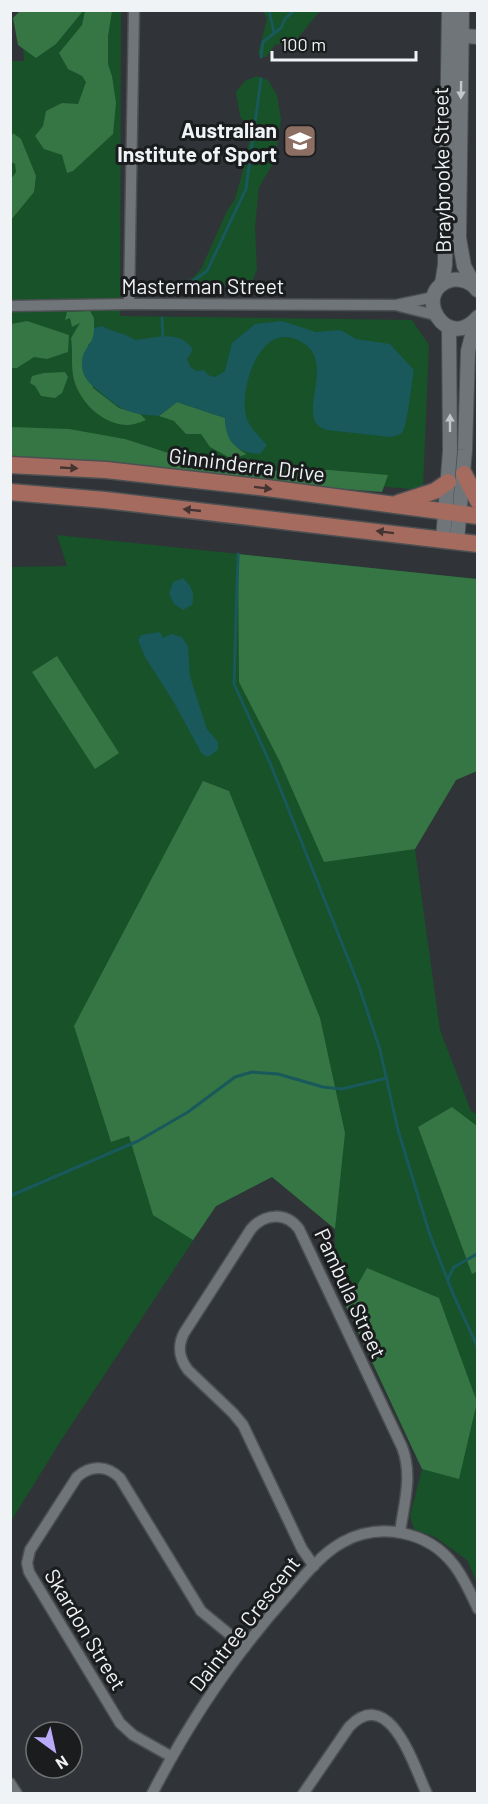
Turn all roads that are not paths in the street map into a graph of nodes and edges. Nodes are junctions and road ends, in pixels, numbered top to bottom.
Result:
1 (134, 10) edge
2 (449, 10) edge
3 (462, 10) edge
4 (477, 30) edge
5 (457, 34) junction
6 (477, 37) edge
7 (442, 284) junction
8 (477, 290) edge
9 (434, 297) junction
10 (129, 304) junction
11 (396, 305) junction
12 (10, 306) edge
13 (435, 315) junction
14 (477, 319) edge
15 (449, 327) junction
16 (10, 465) edge
17 (464, 474) junction
18 (448, 482) junction
19 (10, 492) edge
20 (477, 501) edge
21 (391, 505) junction
22 (453, 513) junction
23 (477, 516) edge
24 (450, 540) junction
25 (477, 544) edge
26 (400, 1532) junction
27 (314, 1566) junction
28 (477, 1609) edge
29 (244, 1647) junction
30 (171, 1757) junction
31 (10, 1783) edge
32 (17, 1794) edge
33 (152, 1794) edge
34 (303, 1794) edge
35 (427, 1794) edge

1 - 10 street
2 - 5 street, Braybrooke Street
3 - 5 street, Braybrooke Street
4 - 5 street
5 - 6 street
5 - 7 street, Braybrooke Street
5 -> 8 street, Braybrooke Street
7 - 8 street
7 - 9 street
9 - 11 street, Masterman Street
9 - 13 street
10 - 11 street, Masterman Street
10 - 12 street, Masterman Street
11 - 13 street, Masterman Street
13 - 15 street
14 - 15 street
14 - 17 street
18 -> 15 street
16 -> 21 main road, Ginninderra Drive
17 - 20 main road
17 - 22 street
18 - 21 main road
18 - 22 street
24 -> 19 main road
21 - 22 main road, Ginninderra Drive
22 - 23 main road, Ginninderra Drive
22 - 24 street
24 - 25 main road
26 - 27 street, Daintree Crescent
26 - 27 street, Pambula Street
26 - 28 street, Daintree Crescent
27 - 29 street, Daintree Crescent
29 - 30 street, Daintree Crescent
29 - 30 street, Skardon Street
30 - 33 street, Daintree Crescent
31 - 32 street
34 - 35 street

